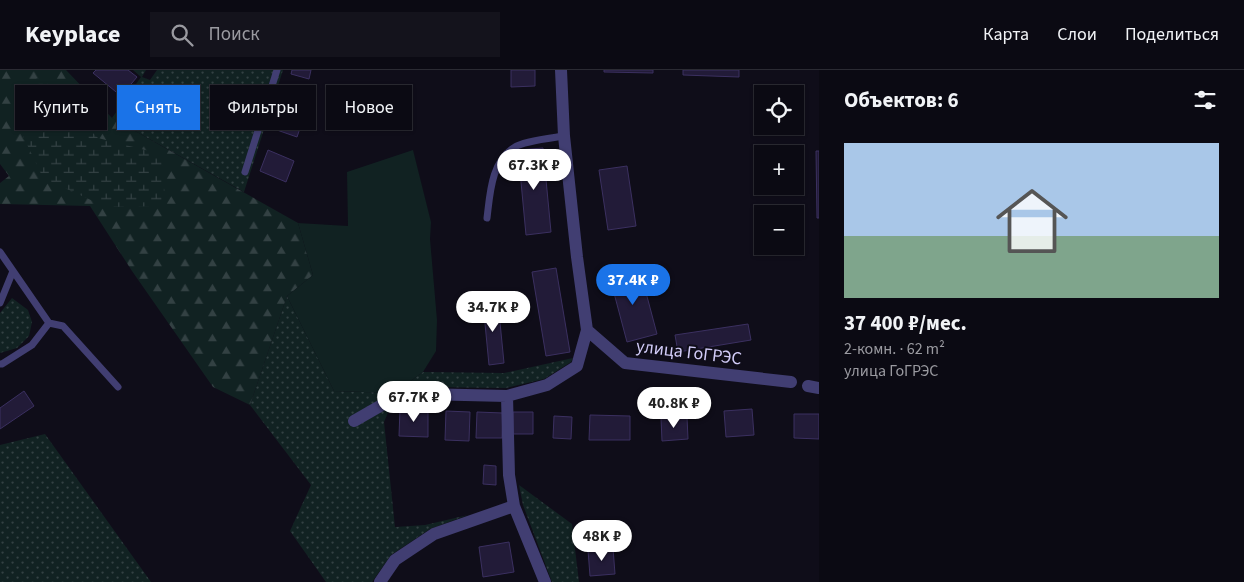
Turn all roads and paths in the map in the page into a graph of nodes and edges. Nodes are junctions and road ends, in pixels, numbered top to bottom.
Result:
1 (277, 70) edge
2 (561, 70) edge
3 (564, 136) junction
4 (244, 172) dead end
5 (487, 218) dead end
6 (0, 252) edge
7 (13, 271) junction
8 (0, 303) edge
9 (49, 323) junction
10 (587, 330) junction
11 (0, 364) edge
12 (791, 382) dead end
13 (118, 387) dead end
14 (507, 396) junction
15 (354, 421) dead end
16 (514, 506) junction
17 (380, 582) edge
18 (546, 582) edge

1 - 4 lane
2 - 3 street
3 - 5 lane
3 - 10 street
6 - 7 lane
7 - 8 lane
7 - 9 lane
9 - 11 lane
9 - 13 lane
10 - 12 street, улица ГоГРЭС
10 - 14 street
14 - 15 street
14 - 16 street
16 - 17 street
16 - 18 street

